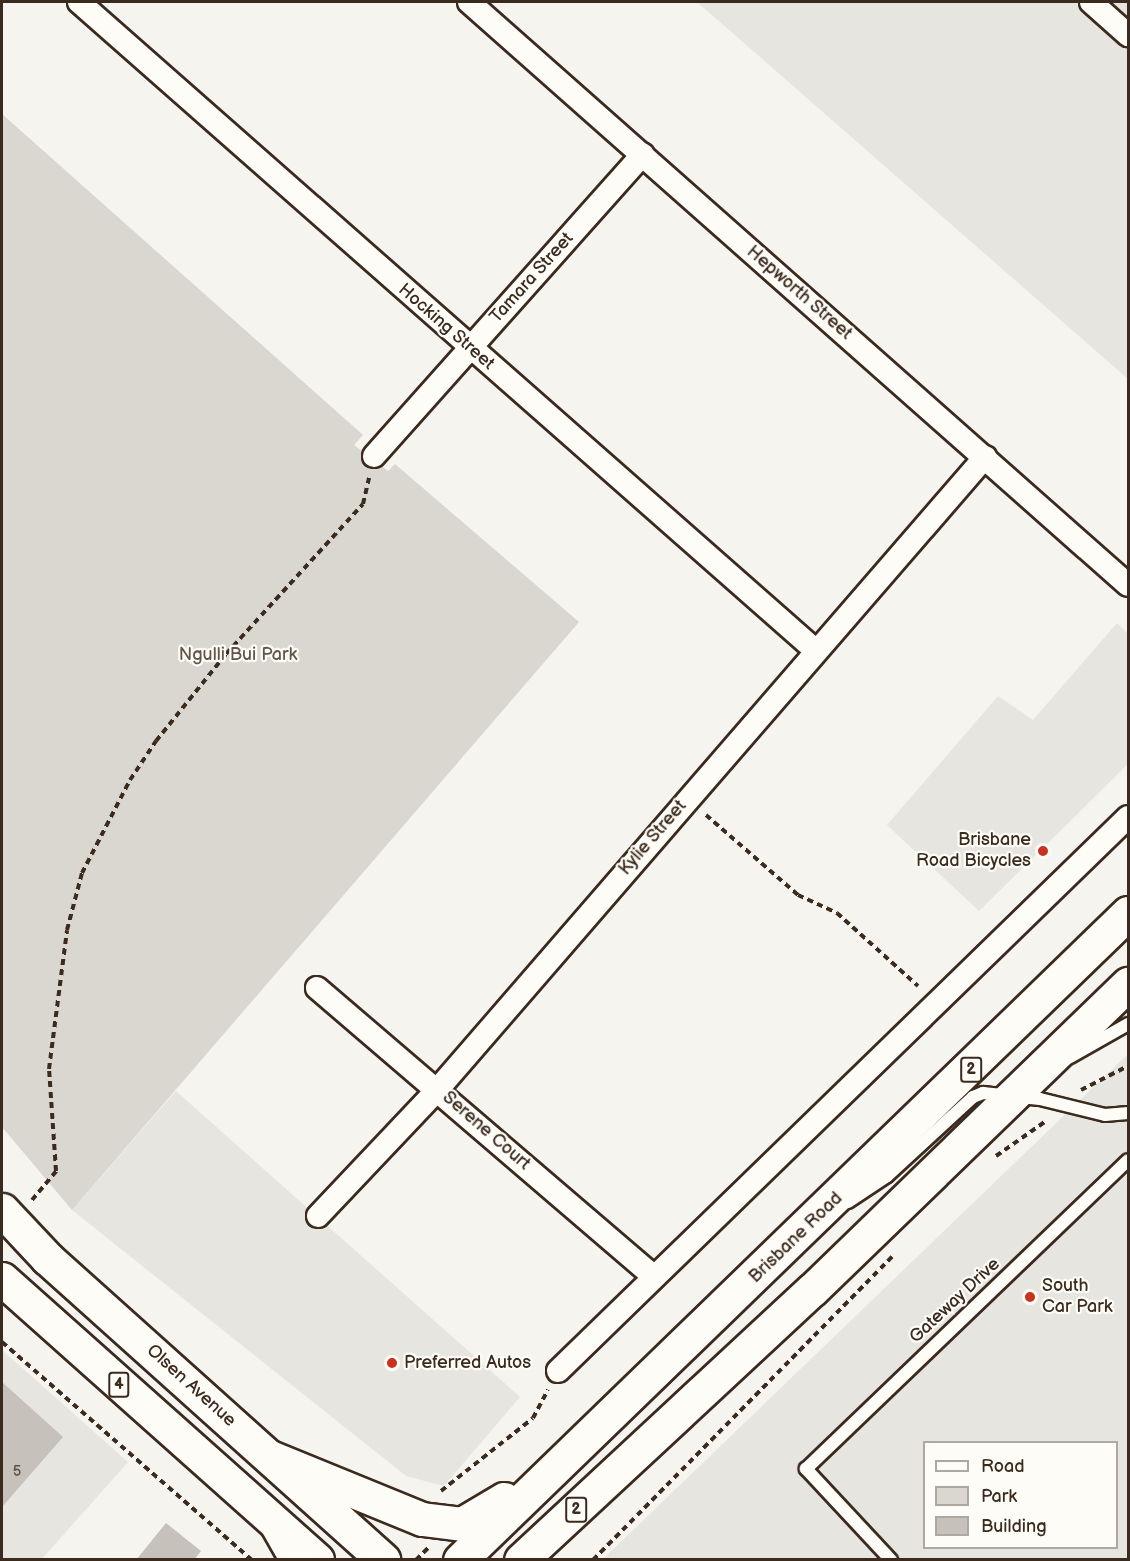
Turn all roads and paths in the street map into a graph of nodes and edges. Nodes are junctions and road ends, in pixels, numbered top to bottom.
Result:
1 (79, 2) edge
2 (469, 2) edge
3 (1090, 2) edge
4 (1128, 35) edge
5 (643, 154) junction
6 (470, 348) junction
7 (374, 456) joint
8 (985, 458) junction
9 (1128, 585) edge
10 (815, 650) junction
11 (687, 799) junction
12 (1128, 817) edge
13 (1128, 913) edge
14 (1128, 984) edge
15 (317, 988) dead end
16 (935, 1001) junction
17 (1128, 1024) edge
18 (1128, 1066) edge
19 (1024, 1084) junction
20 (438, 1089) junction
21 (1067, 1106) junction
22 (1128, 1113) edge
23 (993, 1158) dead end
24 (1128, 1160) edge
25 (318, 1216) dead end
26 (6, 1223) edge
27 (810, 1224) junction
28 (894, 1255) dead end
29 (654, 1277) junction
30 (2, 1279) edge
31 (2, 1342) edge
32 (558, 1371) joint
33 (270, 1457) junction
34 (630, 1460) junction
35 (562, 1462) junction
36 (422, 1519) junction
37 (277, 1525) junction
38 (252, 1560) edge
39 (297, 1560) edge
40 (317, 1560) edge
41 (383, 1560) edge
42 (416, 1560) edge
43 (460, 1560) edge
44 (521, 1560) edge
45 (555, 1560) edge
46 (592, 1560) edge
47 (891, 1560) edge

1 - 6 street, Hocking Street
2 - 5 street, Hepworth Street
3 - 4 street
5 - 6 street, Tamara Street
5 - 8 street, Hepworth Street
6 - 7 street, Tamara Street
6 - 10 street, Hocking Street
7 - 26 path
8 - 9 street, Hepworth Street
8 - 10 street, Kylie Street
10 - 11 street, Kylie Street
11 - 16 path
11 - 20 street, Kylie Street
12 - 16 street
13 - 27 main road, Brisbane Road / 2
14 - 19 main road, 2
15 - 20 street, Serene Court
16 - 29 street
17 - 19 lane
18 - 21 path
19 - 21 lane
19 - 27 lane
19 - 34 main road, 2
20 - 25 street, Kylie Street
20 - 29 street, Serene Court
21 - 22 lane
21 - 23 path
24 - 47 lane, Gateway Drive
26 - 33 main road, Olsen Avenue
27 - 35 main road, Brisbane Road / 2
28 - 46 path
29 - 32 street
30 - 37 main road, 4
31 - 38 path
32 - 36 path
33 - 36 main road
33 - 41 main road, Olsen Avenue
34 - 44 main road, 2
34 - 45 main road
35 - 36 main road
35 - 43 main road, Brisbane Road / 2
36 - 42 path
37 - 39 main road
37 - 40 main road, 4

